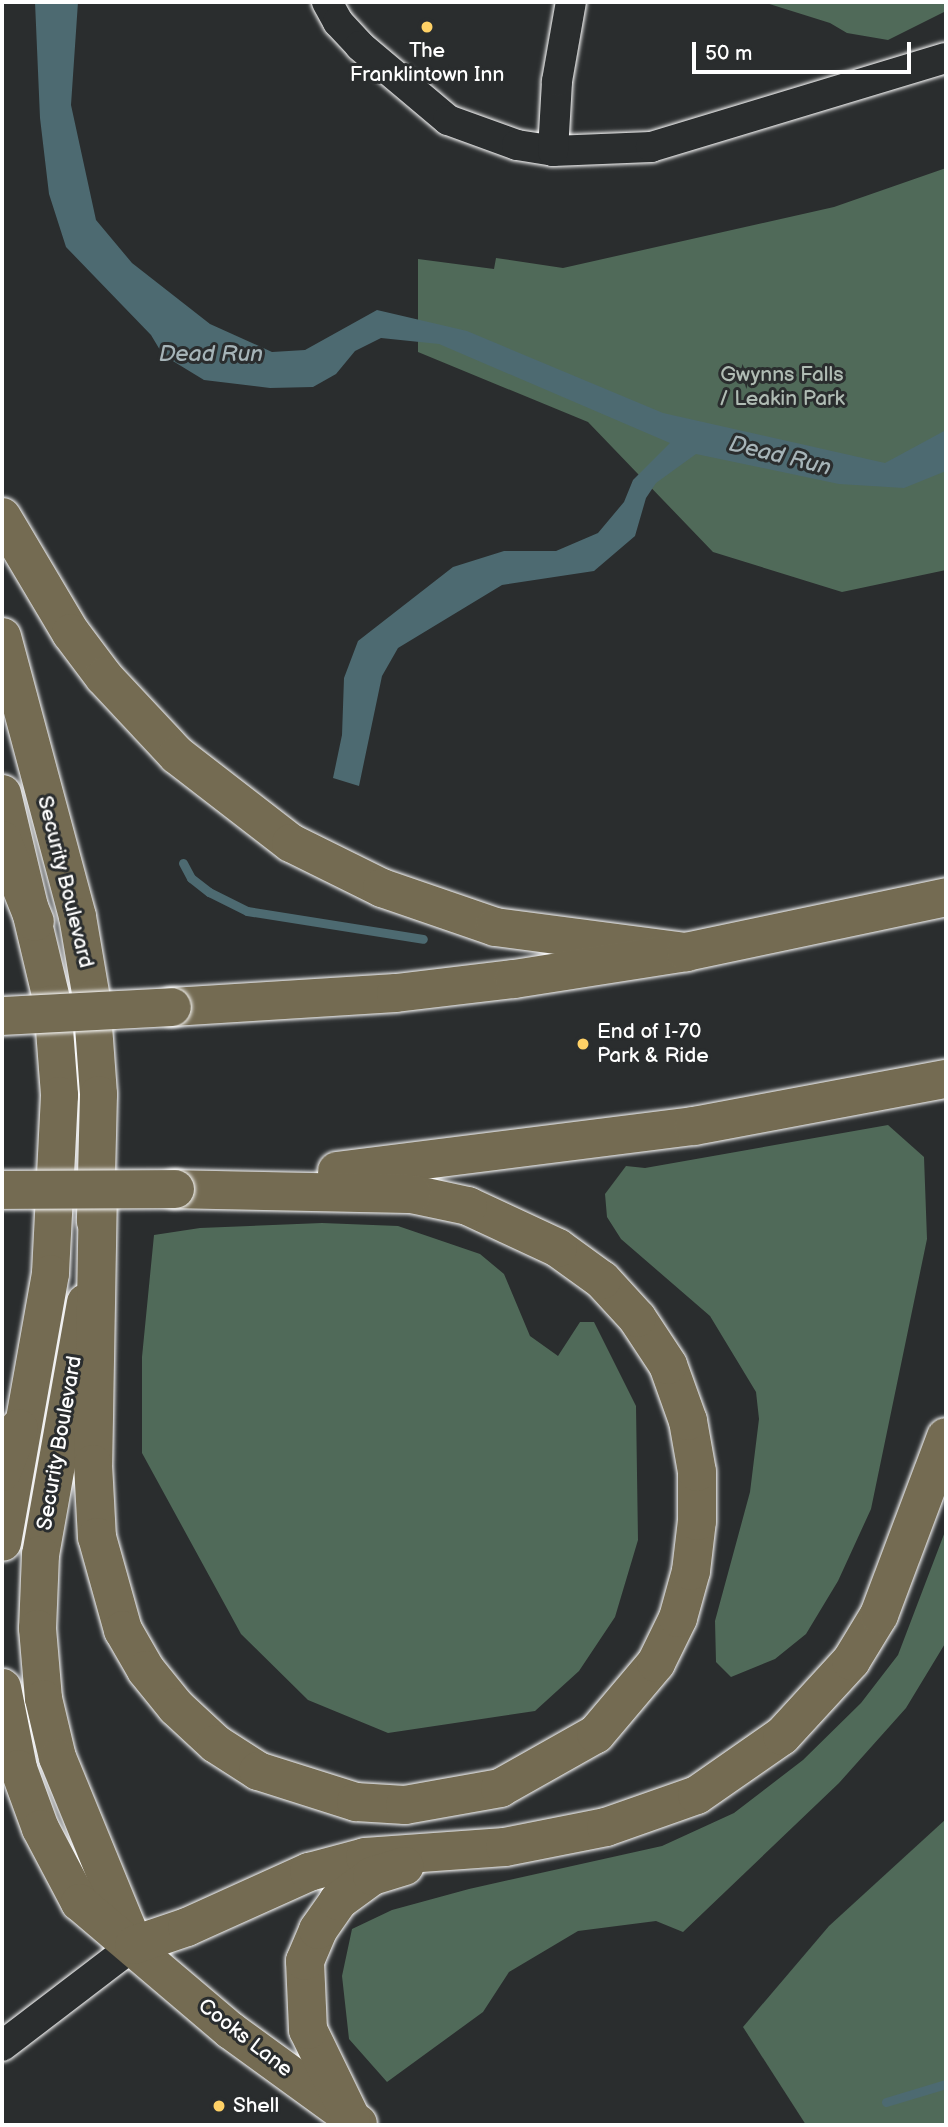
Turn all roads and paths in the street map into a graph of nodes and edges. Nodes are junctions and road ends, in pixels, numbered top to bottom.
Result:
1 (327, 2) edge
2 (571, 2) edge
3 (946, 58) edge
4 (553, 150) junction
5 (2, 517) edge
6 (2, 636) edge
7 (2, 793) edge
8 (2, 840) edge
9 (946, 897) edge
10 (35, 922) junction
11 (686, 952) junction
12 (2, 1016) edge
13 (946, 1079) edge
14 (2, 1189) edge
15 (98, 1189) junction
16 (175, 1189) junction
17 (19, 1428) junction
18 (946, 1437) edge
19 (2, 1472) edge
20 (2, 1542) edge
21 (2, 1687) edge
22 (444, 1853) junction
23 (134, 1945) junction
24 (2, 2046) edge
25 (356, 2122) edge

1 - 4 street
2 - 4 street
3 - 4 street
5 - 11 highway
6 - 15 main road, Security Boulevard
7 - 10 main road, Security Boulevard
8 - 10 highway
9 - 11 highway
10 - 17 main road, Security Boulevard
11 - 12 highway, bridge
13 - 16 highway
14 - 16 highway, bridge
15 - 16 highway
15 - 23 main road, Security Boulevard
17 - 19 highway
17 - 20 main road, Security Boulevard
18 - 22 highway
21 - 23 main road
22 - 23 highway
22 - 25 highway
23 - 24 street
23 - 25 main road, Cooks Lane

